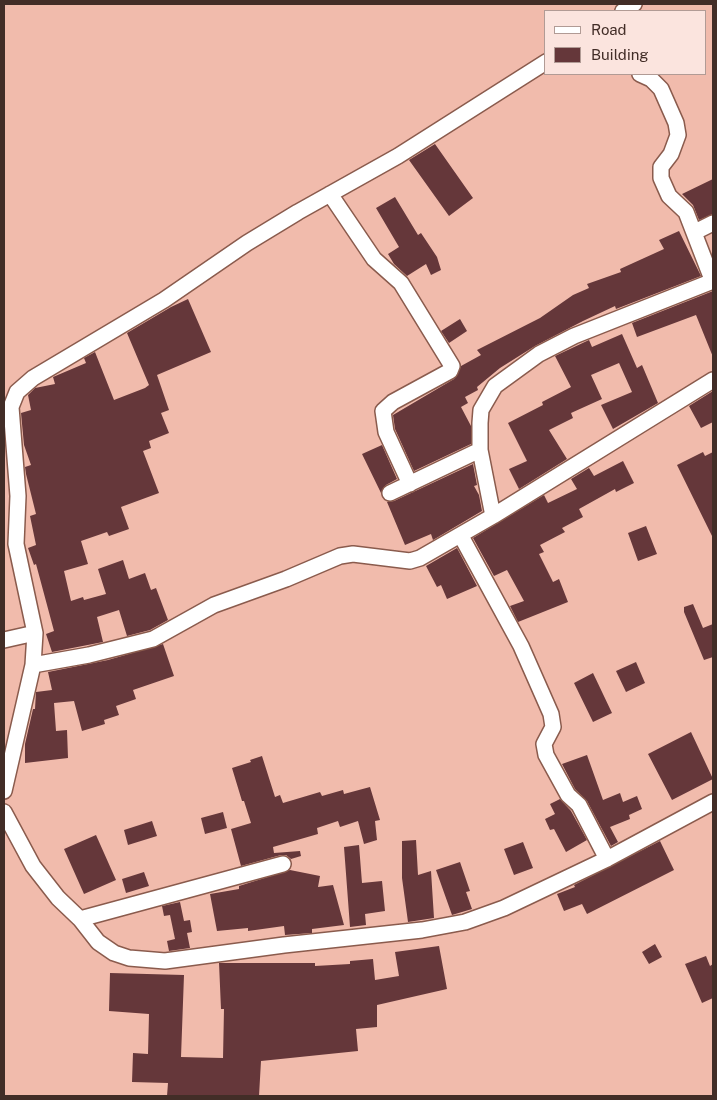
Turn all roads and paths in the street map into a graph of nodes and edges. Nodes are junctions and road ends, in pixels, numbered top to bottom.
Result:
1 (544, 63) edge
2 (642, 75) edge
3 (330, 194) junction
4 (713, 223) edge
5 (695, 232) junction
6 (713, 281) edge
7 (713, 380) edge
8 (480, 450) junction
9 (410, 484) junction
10 (390, 493) dead end
11 (11, 499) edge
12 (493, 516) junction
13 (461, 536) junction
14 (35, 633) junction
15 (4, 640) edge
16 (33, 665) junction
17 (4, 791) edge
18 (713, 802) edge
19 (4, 812) edge
20 (607, 859) junction
21 (283, 864) dead end
22 (80, 919) junction

1 - 3 street
2 - 5 street
3 - 9 street
3 - 11 street
4 - 5 street
5 - 6 street
6 - 8 street
7 - 12 street
8 - 9 street
8 - 12 street
9 - 10 street
11 - 14 street
12 - 13 street
13 - 16 street
13 - 20 street
14 - 15 street
14 - 16 street
16 - 17 street
18 - 20 street
19 - 22 street
20 - 22 street
21 - 22 street

